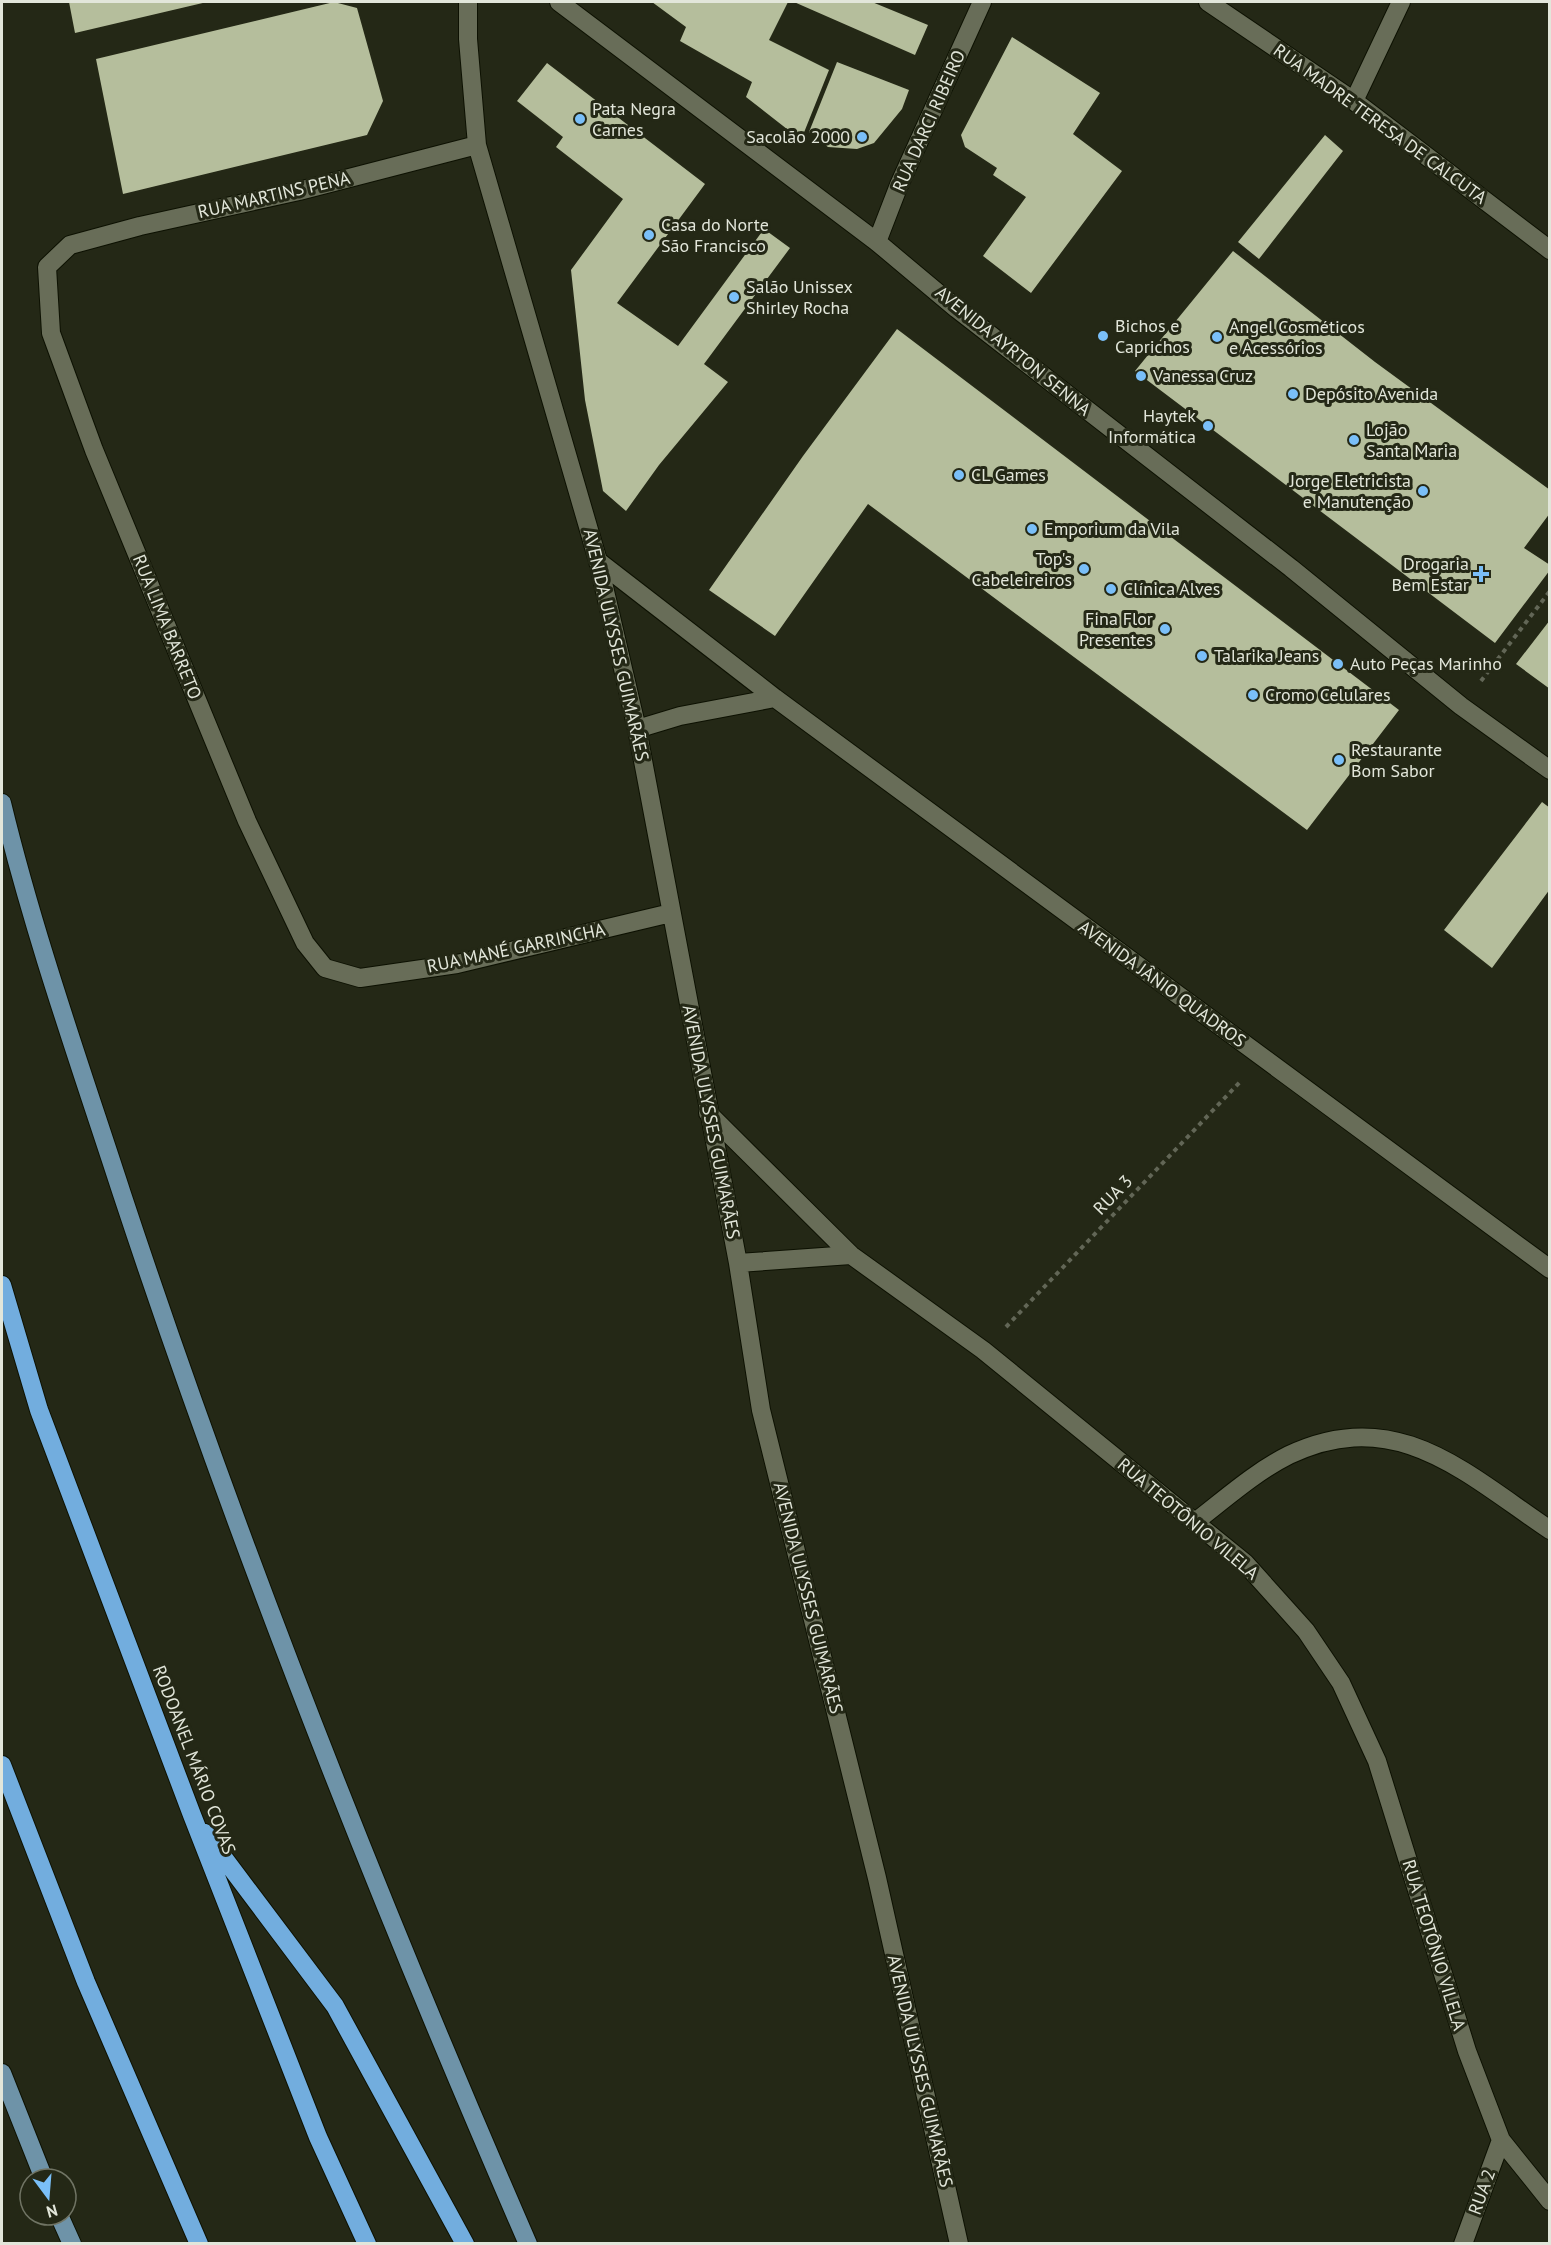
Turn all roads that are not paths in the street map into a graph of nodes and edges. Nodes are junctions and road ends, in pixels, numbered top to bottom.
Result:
1 (468, 2) edge
2 (559, 2) edge
3 (982, 2) edge
4 (1208, 2) edge
5 (1401, 2) edge
6 (1354, 101) junction
7 (477, 145) junction
8 (877, 242) junction
9 (70, 246) joint
10 (1550, 249) edge
11 (598, 561) junction
12 (775, 698) junction
13 (637, 729) junction
14 (1550, 770) edge
15 (2, 803) edge
16 (671, 913) junction
17 (360, 978) joint
18 (708, 1113) junction
19 (851, 1256) junction
20 (738, 1263) junction
21 (1550, 1269) edge
22 (2, 1285) edge
23 (1195, 1522) junction
24 (1550, 1530) edge
25 (2, 1765) edge
26 (192, 1815) junction
27 (2, 2073) edge
28 (1502, 2140) junction
29 (39, 2167) edge
30 (1550, 2201) edge
31 (65, 2227) edge
32 (72, 2244) edge
33 (199, 2244) edge
34 (367, 2244) edge
35 (465, 2244) edge
36 (528, 2244) edge
37 (959, 2244) edge
38 (1463, 2244) edge

1 - 7 street, AVENIDA ULYSSES GUIMARÃES
2 - 8 street, AVENIDA AYRTON SENNA
3 - 8 street, RUA DARCI RIBEIRO
4 - 6 street, RUA MADRE TERESA DE CALCUTA
5 - 6 street
6 - 10 street, RUA MADRE TERESA DE CALCUTA
7 - 9 street, RUA MARTINS PENA
7 - 11 street, AVENIDA ULYSSES GUIMARÃES
8 - 14 street, AVENIDA AYRTON SENNA
9 - 17 street, RUA LIMA BARRETO
11 - 12 street, AVENIDA JÂNIO QUADROS
11 - 13 street, AVENIDA ULYSSES GUIMARÃES
12 - 13 street
12 - 21 street, AVENIDA JÂNIO QUADROS
13 - 16 street, AVENIDA ULYSSES GUIMARÃES
15 - 36 main road
16 - 17 street, RUA MANÉ GARRINCHA
16 - 18 street, AVENIDA ULYSSES GUIMARÃES
18 - 19 street, RUA TEOTÔNIO VILELA
18 - 20 street, AVENIDA ULYSSES GUIMARÃES
19 - 20 street
19 - 23 street, RUA TEOTÔNIO VILELA
20 - 37 street, AVENIDA ULYSSES GUIMARÃES
22 - 26 highway, RODOANEL MÁRIO COVAS
23 - 24 street
23 - 28 street, RUA TEOTÔNIO VILELA
25 - 33 highway
26 - 34 highway, RODOANEL MÁRIO COVAS
26 - 35 highway
27 - 29 main road
28 - 30 street, RUA TEOTÔNIO VILELA
28 - 38 street, RUA 2
31 - 32 main road

